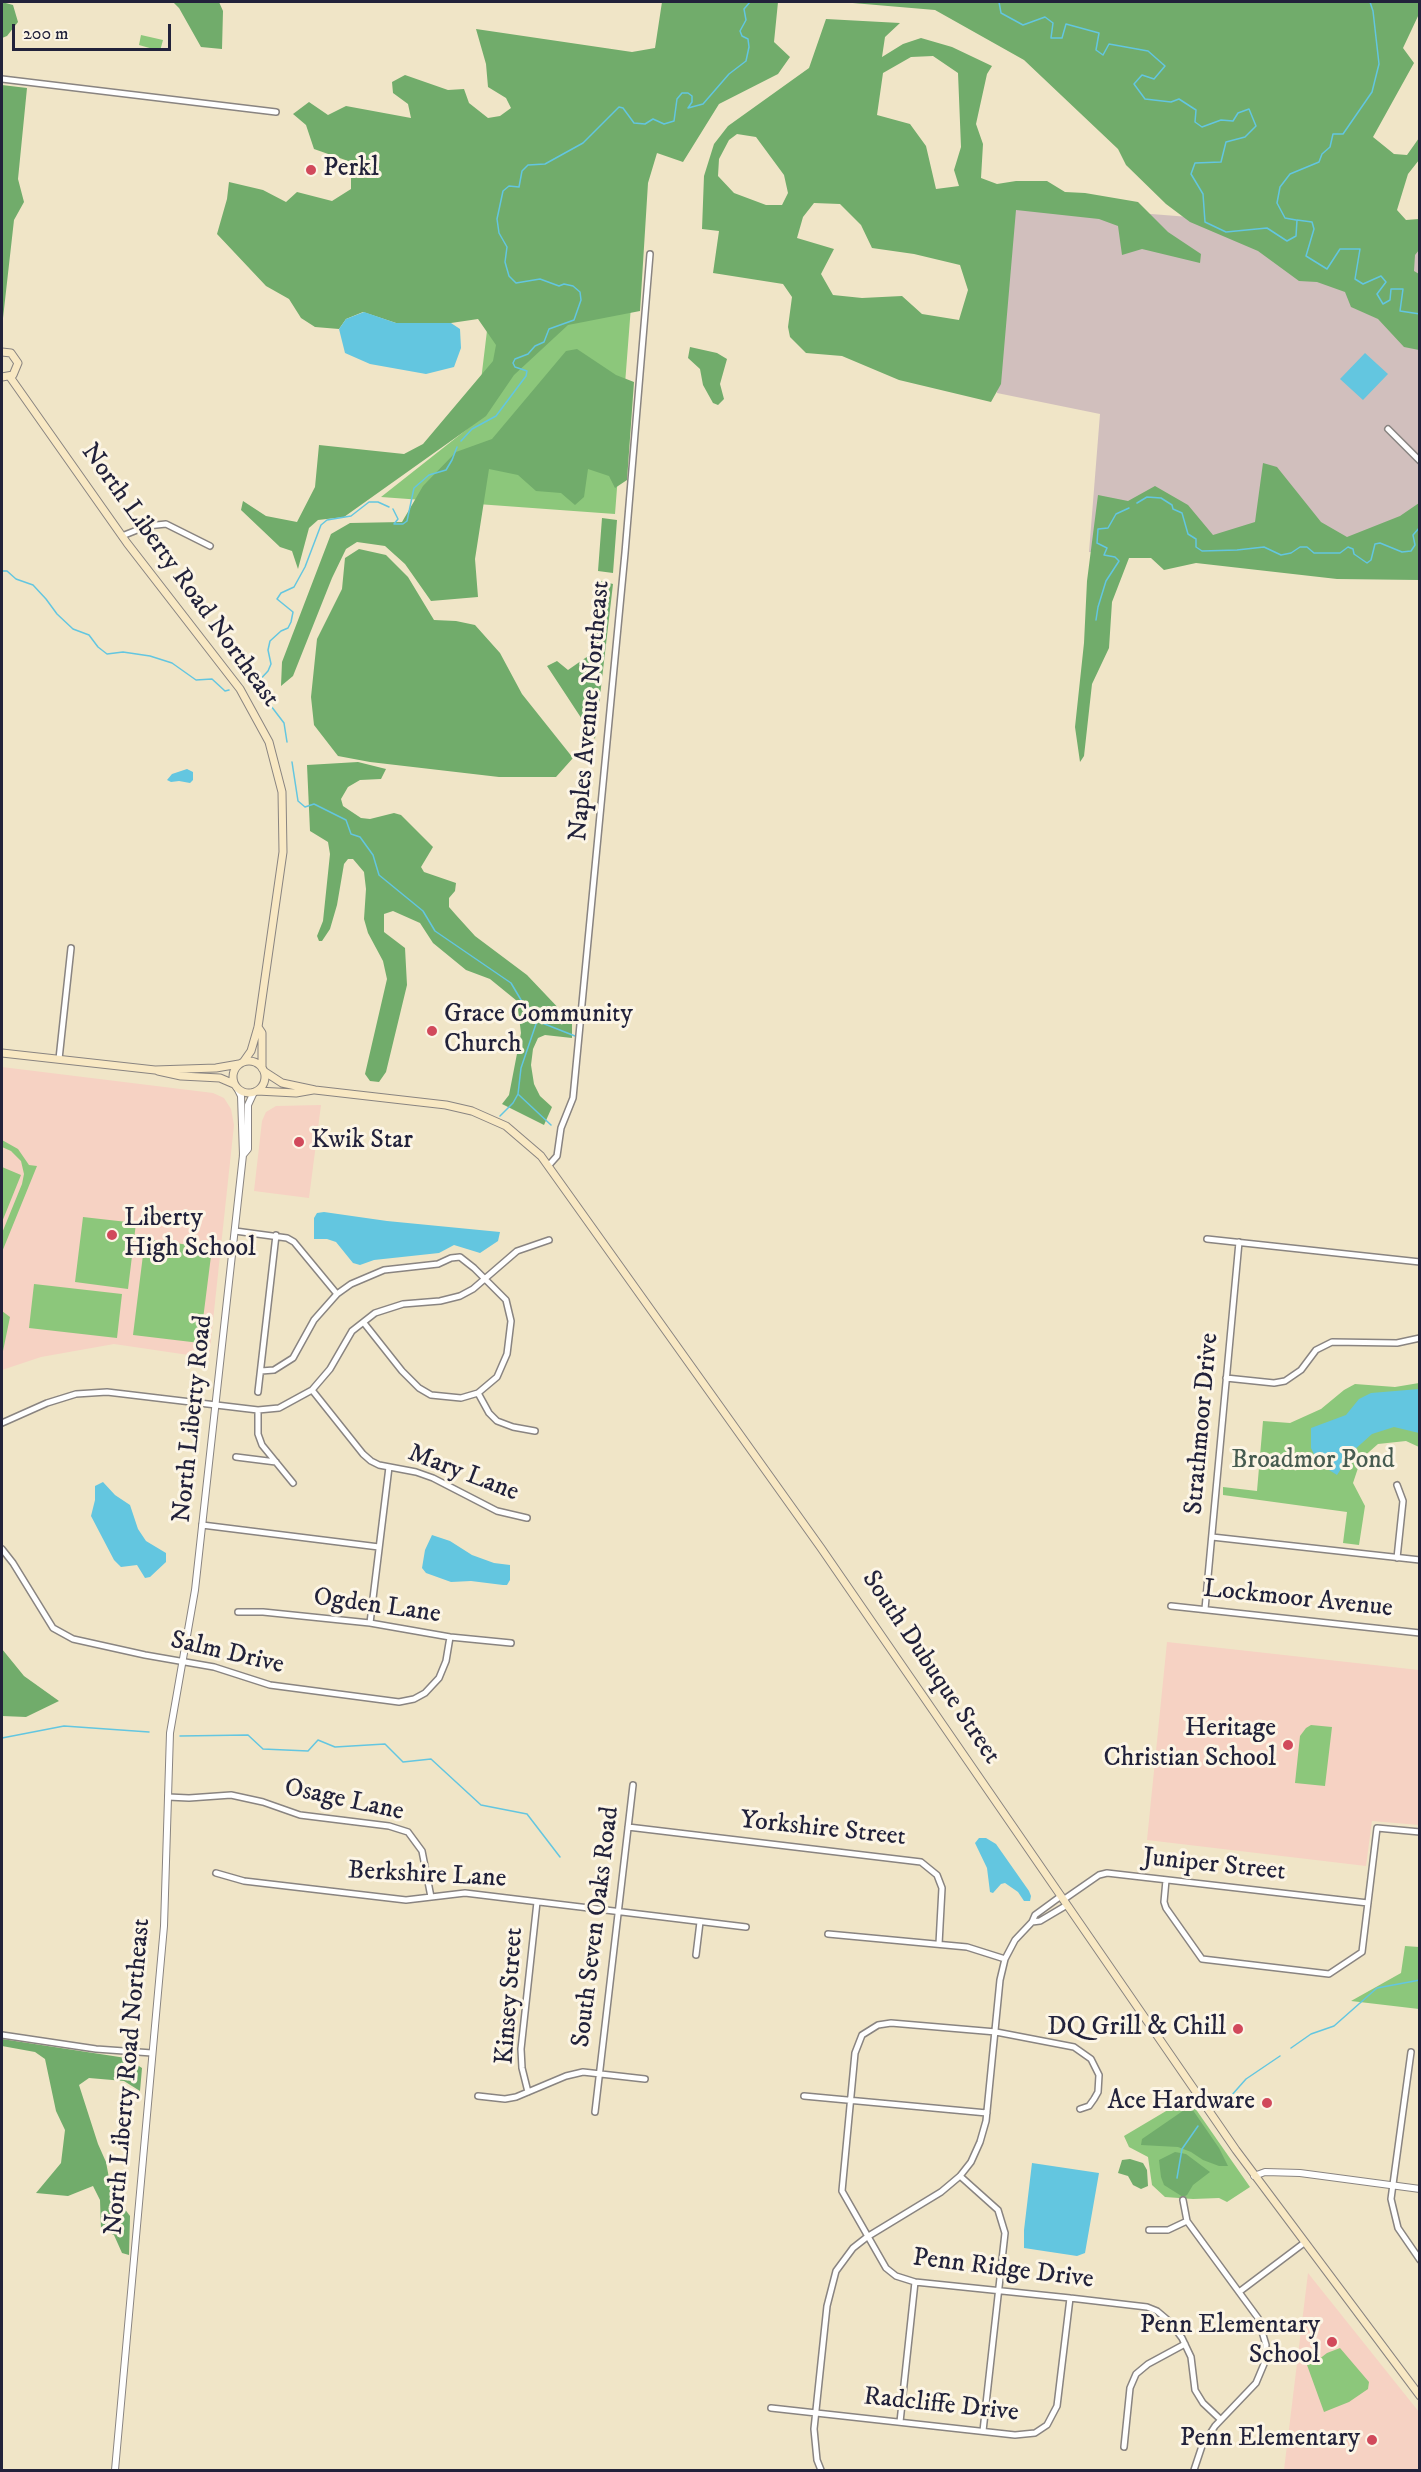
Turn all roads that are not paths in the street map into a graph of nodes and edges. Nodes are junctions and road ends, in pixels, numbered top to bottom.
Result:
1 (2, 79) edge
2 (276, 112) dead end
3 (650, 254) dead end
4 (2, 352) edge
5 (6, 377) edge
6 (1388, 429) dead end
7 (1419, 461) edge
8 (122, 536) junction
9 (210, 546) dead end
10 (71, 948) dead end
11 (258, 1027) junction
12 (2, 1053) edge
13 (59, 1059) junction
14 (241, 1063) junction
15 (155, 1070) junction
16 (264, 1070) junction
17 (236, 1086) junction
18 (315, 1090) junction
19 (256, 1092) junction
20 (243, 1155) junction
21 (549, 1165) junction
22 (235, 1231) junction
23 (276, 1235) junction
24 (1207, 1239) dead end
25 (549, 1240) dead end
26 (1239, 1242) junction
27 (1419, 1262) edge
28 (485, 1280) junction
29 (337, 1294) junction
30 (364, 1323) junction
31 (1419, 1338) edge
32 (261, 1371) junction
33 (1226, 1378) junction
34 (312, 1390) junction
35 (258, 1392) dead end
36 (478, 1393) junction
37 (216, 1404) junction
38 (258, 1410) junction
39 (2, 1423) edge
40 (536, 1431) dead end
41 (237, 1457) dead end
42 (276, 1462) junction
43 (389, 1467) junction
44 (293, 1483) dead end
45 (1398, 1485) dead end
46 (527, 1518) dead end
47 (202, 1525) junction
48 (1212, 1537) junction
49 (379, 1547) junction
50 (2, 1549) edge
51 (1397, 1558) junction
52 (1419, 1560) edge
53 (1172, 1606) dead end
54 (1205, 1609) junction
55 (238, 1612) dead end
56 (370, 1623) junction
57 (1419, 1634) edge
58 (450, 1636) junction
59 (511, 1643) dead end
60 (182, 1660) junction
61 (177, 1686) joint
62 (633, 1785) dead end
63 (168, 1797) junction
64 (628, 1827) junction
65 (1419, 1832) edge
66 (216, 1873) dead end
67 (1166, 1880) junction
68 (431, 1896) junction
69 (1064, 1900) junction
70 (537, 1902) junction
71 (1368, 1903) junction
72 (619, 1912) junction
73 (700, 1922) junction
74 (1032, 1922) junction
75 (746, 1927) dead end
76 (828, 1934) dead end
77 (939, 1944) junction
78 (696, 1955) dead end
79 (1005, 1959) junction
80 (996, 2032) junction
81 (2, 2035) edge
82 (1411, 2052) dead end
83 (152, 2053) junction
84 (599, 2073) junction
85 (645, 2079) dead end
86 (528, 2092) junction
87 (478, 2096) dead end
88 (804, 2096) dead end
89 (850, 2100) junction
90 (1080, 2109) dead end
91 (595, 2112) dead end
92 (987, 2113) junction
93 (960, 2176) junction
94 (1254, 2176) junction
95 (1392, 2185) junction
96 (1419, 2189) edge
97 (1183, 2200) dead end
98 (1187, 2221) junction
99 (1149, 2230) dead end
100 (867, 2237) junction
101 (1304, 2242) junction
102 (1419, 2260) edge
103 (915, 2282) junction
104 (999, 2291) junction
105 (1239, 2292) junction
106 (1070, 2298) junction
107 (1185, 2344) junction
108 (1419, 2396) edge
109 (771, 2408) dead end
110 (815, 2414) junction
111 (1220, 2419) junction
112 (900, 2422) junction
113 (983, 2431) junction
114 (1124, 2447) dead end
115 (115, 2470) edge
116 (821, 2470) edge
117 (1194, 2470) edge

1 - 2 street
3 - 21 street, Naples Avenue Northeast
4 - 5 main road, North Liberty Road Northeast
5 - 8 main road, North Liberty Road Northeast
6 - 7 street
8 - 9 street
8 - 11 main road, North Liberty Road Northeast
10 - 13 street
11 - 14 main road, North Liberty Road Northeast
11 - 16 main road, North Liberty Road Northeast
12 - 13 main road
13 - 15 main road
14 - 15 main road
14 - 16 main road
14 - 17 main road
15 - 17 main road
16 - 18 main road
16 - 19 main road
17 - 19 main road
17 - 20 street, North Liberty Road
18 - 19 main road
18 - 21 main road, South Dubuque Street
19 - 20 street, North Liberty Road
20 - 22 street, North Liberty Road
21 - 69 main road, South Dubuque Street
22 - 23 street
22 - 37 street, North Liberty Road
23 - 29 street
23 - 32 street
24 - 26 street
25 - 28 street
26 - 27 street
26 - 33 street, Strathmoor Drive
28 - 29 street
28 - 30 street
28 - 36 street
29 - 32 street
30 - 34 street
30 - 36 street
31 - 33 street
32 - 35 street
33 - 48 street, Strathmoor Drive
34 - 38 street
34 - 43 street, Mary Lane
36 - 40 street
37 - 38 street
37 - 39 street
37 - 47 street, North Liberty Road
38 - 42 street
41 - 42 street
42 - 44 street
43 - 46 street, Mary Lane
43 - 49 street
45 - 51 street
47 - 49 street
47 - 60 street, North Liberty Road
48 - 51 street
48 - 54 street, Strathmoor Drive
49 - 56 street
50 - 60 street, Salm Drive
51 - 52 street
53 - 54 street, Lockmoor Avenue
54 - 57 street, Lockmoor Avenue
55 - 56 street, Ogden Lane
56 - 58 street, Ogden Lane
58 - 59 street, Ogden Lane
58 - 60 street, Salm Drive
60 - 61 street, North Liberty Road
61 - 63 street, North Liberty Road Northeast
62 - 64 street, South Seven Oaks Road
63 - 68 street, Osage Lane
63 - 83 street, North Liberty Road Northeast
64 - 72 street, South Seven Oaks Road
64 - 77 street, Yorkshire Street
65 - 71 street
66 - 68 street, Berkshire Lane
67 - 69 street, Juniper Street
67 - 71 street, Juniper Street
67 - 71 street
68 - 70 street, Berkshire Lane
69 - 74 street
69 - 74 street
69 - 94 main road, South Dubuque Street
70 - 72 street, Berkshire Lane
70 - 86 street, Kinsey Street
72 - 73 street, Berkshire Lane
72 - 84 street, South Seven Oaks Road
73 - 75 street, Berkshire Lane
73 - 78 street
74 - 79 street
76 - 77 street
77 - 79 street
79 - 80 street
80 - 89 street, Penn Ridge Drive
80 - 90 street
80 - 92 street
81 - 83 street
82 - 95 street
83 - 115 street, North Liberty Road Northeast
84 - 85 street
84 - 86 street
84 - 91 street, South Seven Oaks Road
86 - 87 street
88 - 89 street
89 - 92 street
89 - 100 street, Penn Ridge Drive
92 - 93 street
93 - 100 street
93 - 104 street
94 - 95 street
94 - 101 main road, South Dubuque Street
95 - 96 street
95 - 102 street
97 - 98 street
98 - 99 street
98 - 105 street
100 - 103 street, Penn Ridge Drive
100 - 110 street
101 - 105 street
101 - 108 main road, South Dubuque Street
103 - 104 street, Penn Ridge Drive
103 - 112 street
104 - 106 street, Penn Ridge Drive
104 - 113 street
105 - 111 street
106 - 107 street, Penn Ridge Drive
106 - 113 street, Radcliffe Drive
107 - 111 street, Penn Ridge Drive
107 - 114 street
109 - 110 street, Radcliffe Drive
110 - 112 street, Radcliffe Drive
110 - 116 street
111 - 117 street
112 - 113 street, Radcliffe Drive

